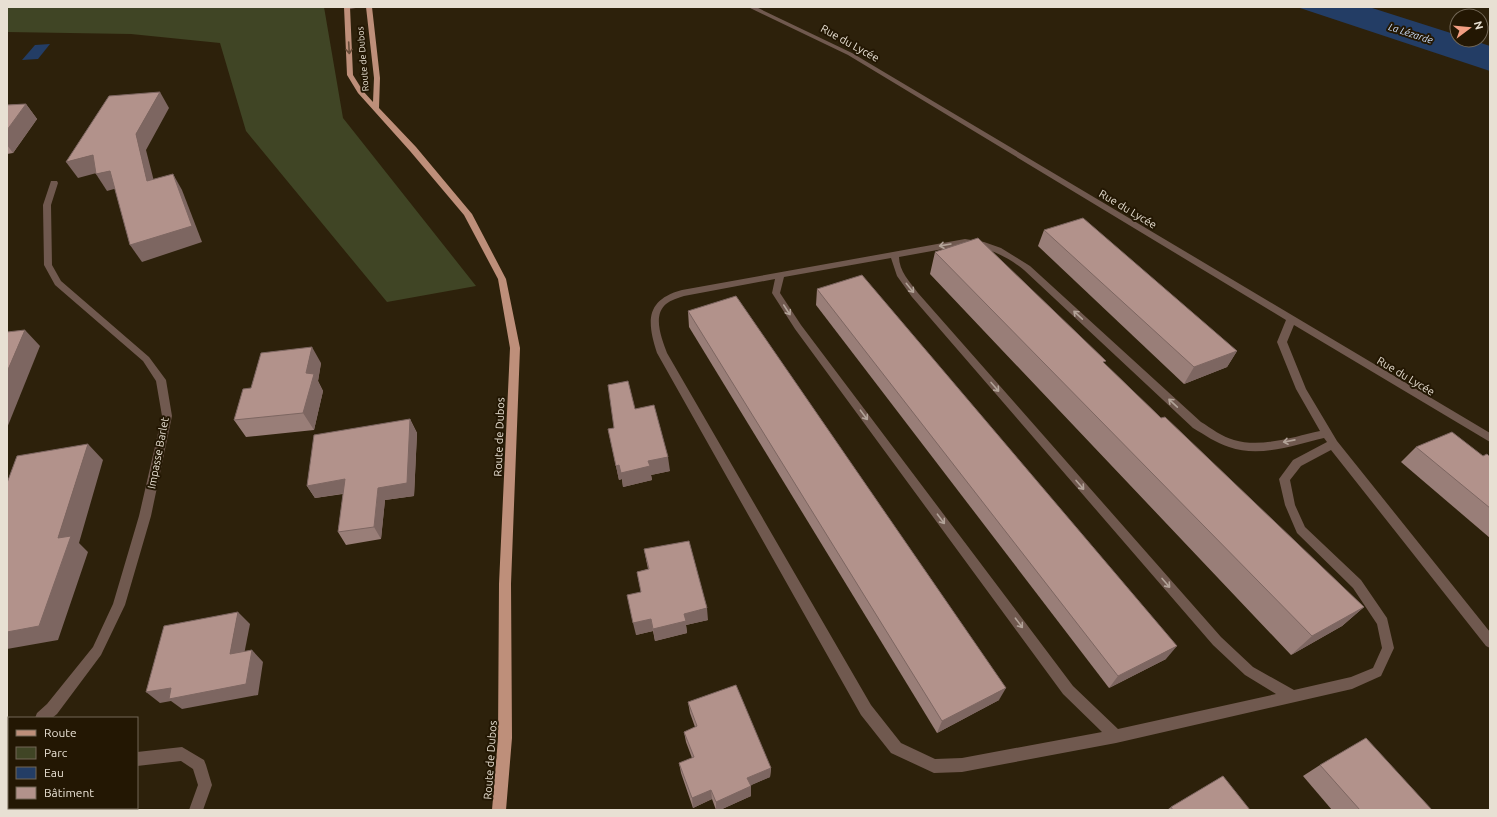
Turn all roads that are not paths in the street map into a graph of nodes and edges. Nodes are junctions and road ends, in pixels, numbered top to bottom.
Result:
1 (358, 7) edge
2 (369, 7) edge
3 (751, 7) edge
4 (347, 8) edge
5 (376, 108) junction
6 (54, 183) dead end
7 (895, 254) junction
8 (780, 275) junction
9 (1291, 320) junction
10 (1327, 433) junction
11 (1490, 438) edge
12 (1333, 444) junction
13 (1490, 642) edge
14 (1293, 696) junction
15 (43, 717) edge
16 (1116, 736) junction
17 (138, 759) edge
18 (196, 810) edge
19 (499, 810) edge

1 - 4 street
2 - 5 main road, Route de Dubos
3 - 9 street, Rue du Lycée
4 -> 5 main road, Route de Dubos
5 - 19 main road, Route de Dubos
6 - 15 street, Impasse Barlet
7 - 8 street
10 -> 7 street
7 -> 14 street
8 -> 16 street
8 - 16 street
9 - 10 street
9 - 11 street, Rue du Lycée
10 - 12 street
12 - 13 street
12 - 14 street
14 - 16 street
17 - 18 street

